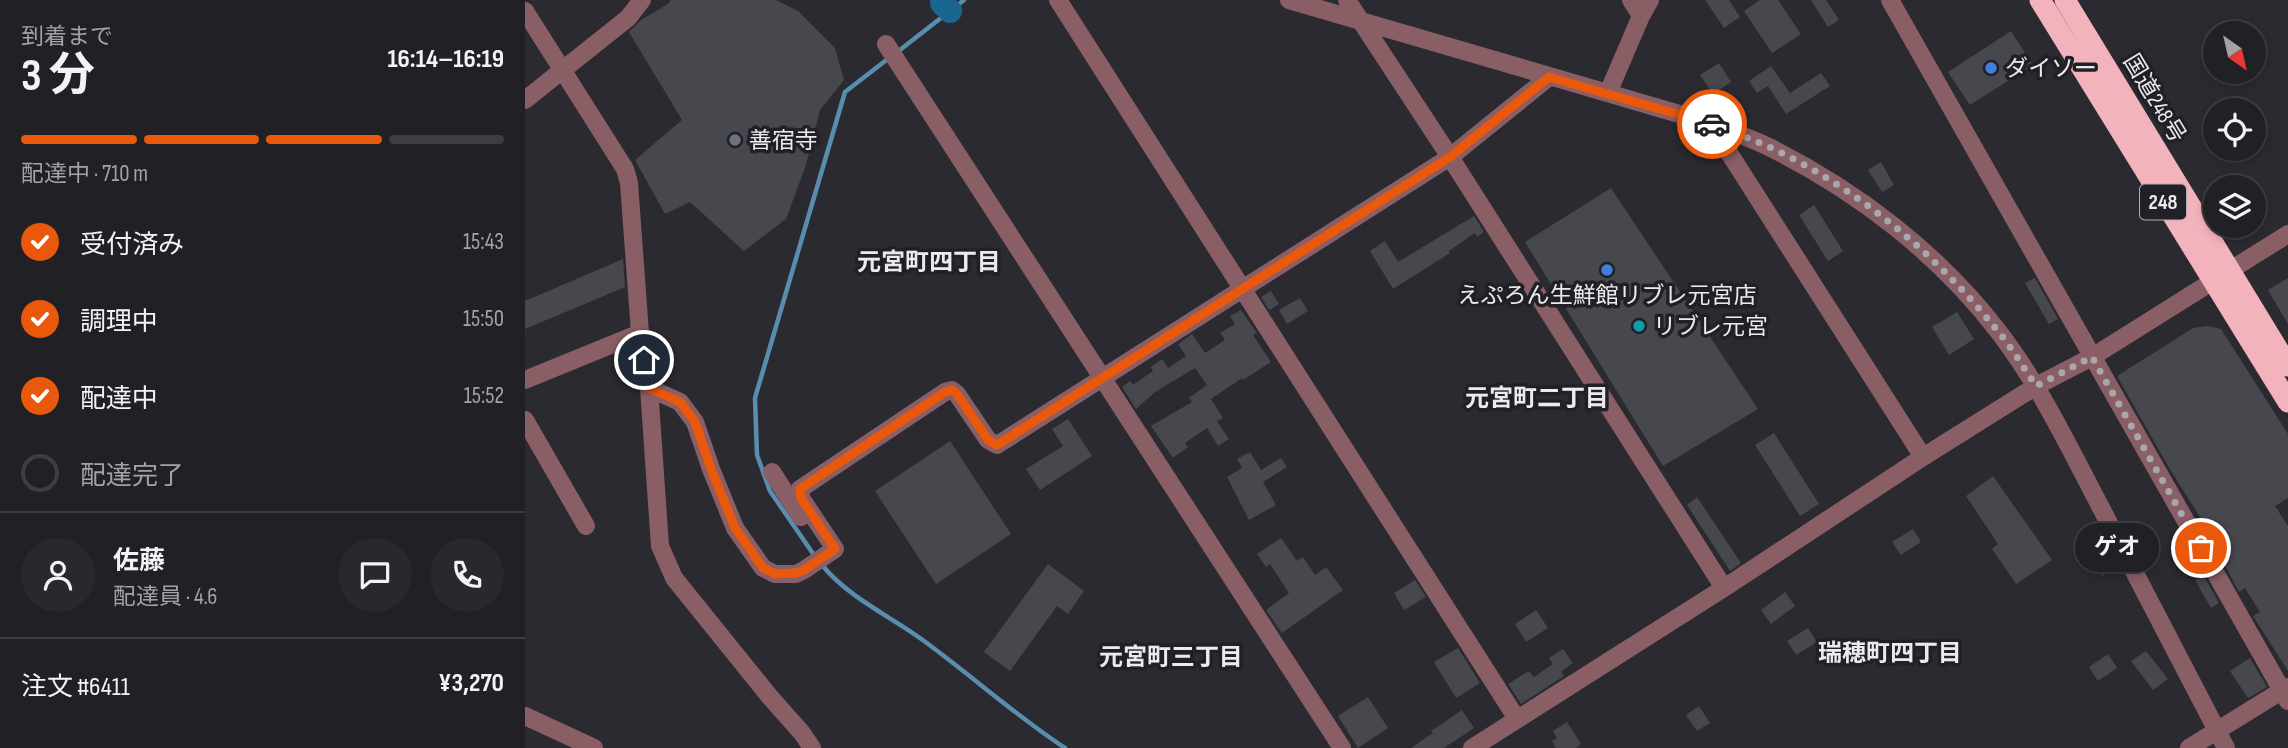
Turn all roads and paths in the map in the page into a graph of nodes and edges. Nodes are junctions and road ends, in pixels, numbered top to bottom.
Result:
1 (642, 0) edge
2 (1058, 0) edge
3 (1289, 0) edge
4 (1347, 0) edge
5 (1631, 0) edge
6 (1650, 0) edge
7 (1890, 0) edge
8 (2040, 0) edge
9 (2065, 0) edge
10 (525, 11) edge
11 (1641, 16) junction
12 (1361, 21) junction
13 (886, 44) dead end
14 (562, 69) junction
15 (1549, 77) junction
16 (1608, 93) junction
17 (525, 100) edge
18 (1710, 123) junction
19 (1450, 157) junction
20 (2288, 234) edge
21 (2221, 277) junction
22 (1243, 290) junction
23 (640, 333) junction
24 (2092, 357) junction
25 (2288, 366) edge
26 (1102, 378) junction
27 (525, 380) edge
28 (2036, 386) junction
29 (649, 388) junction
30 (2288, 402) edge
31 (525, 420) edge
32 (1923, 457) junction
33 (772, 472) dead end
34 (586, 526) dead end
35 (821, 559) junction
36 (1724, 588) junction
37 (2286, 693) edge
38 (525, 716) edge
39 (1517, 719) junction
40 (2217, 731) junction
41 (594, 748) edge
42 (812, 748) edge
43 (1342, 748) edge
44 (1472, 748) edge
45 (2189, 748) edge
46 (2226, 748) edge

1 - 14 street
2 - 22 street
3 - 12 street
4 - 12 street
5 - 11 street
6 - 11 street
7 - 24 street
8 - 21 highway, 国道248号 / 248
9 - 21 highway, 国道248号 / 248
10 - 14 street
11 - 16 street
12 - 15 street
12 - 19 street
13 - 26 street
14 - 17 street
14 - 23 street
15 - 16 street
15 - 19 street
16 - 18 street
18 - 28 street
18 - 32 street
19 - 22 street
19 - 36 street
20 - 21 street
21 - 24 street
21 - 25 highway, 国道248号 / 248
21 - 30 highway, 国道248号 / 248
22 - 26 street
22 - 39 street
23 - 27 street
23 - 29 street
24 - 28 street
24 - 37 street
26 - 35 street
26 - 43 street
28 - 32 street
28 - 40 street
29 - 35 street
29 - 42 street
31 - 34 street
32 - 36 street
33 - 35 street
36 - 39 street
37 - 40 street
38 - 41 street
39 - 44 street
40 - 45 street
40 - 46 street

